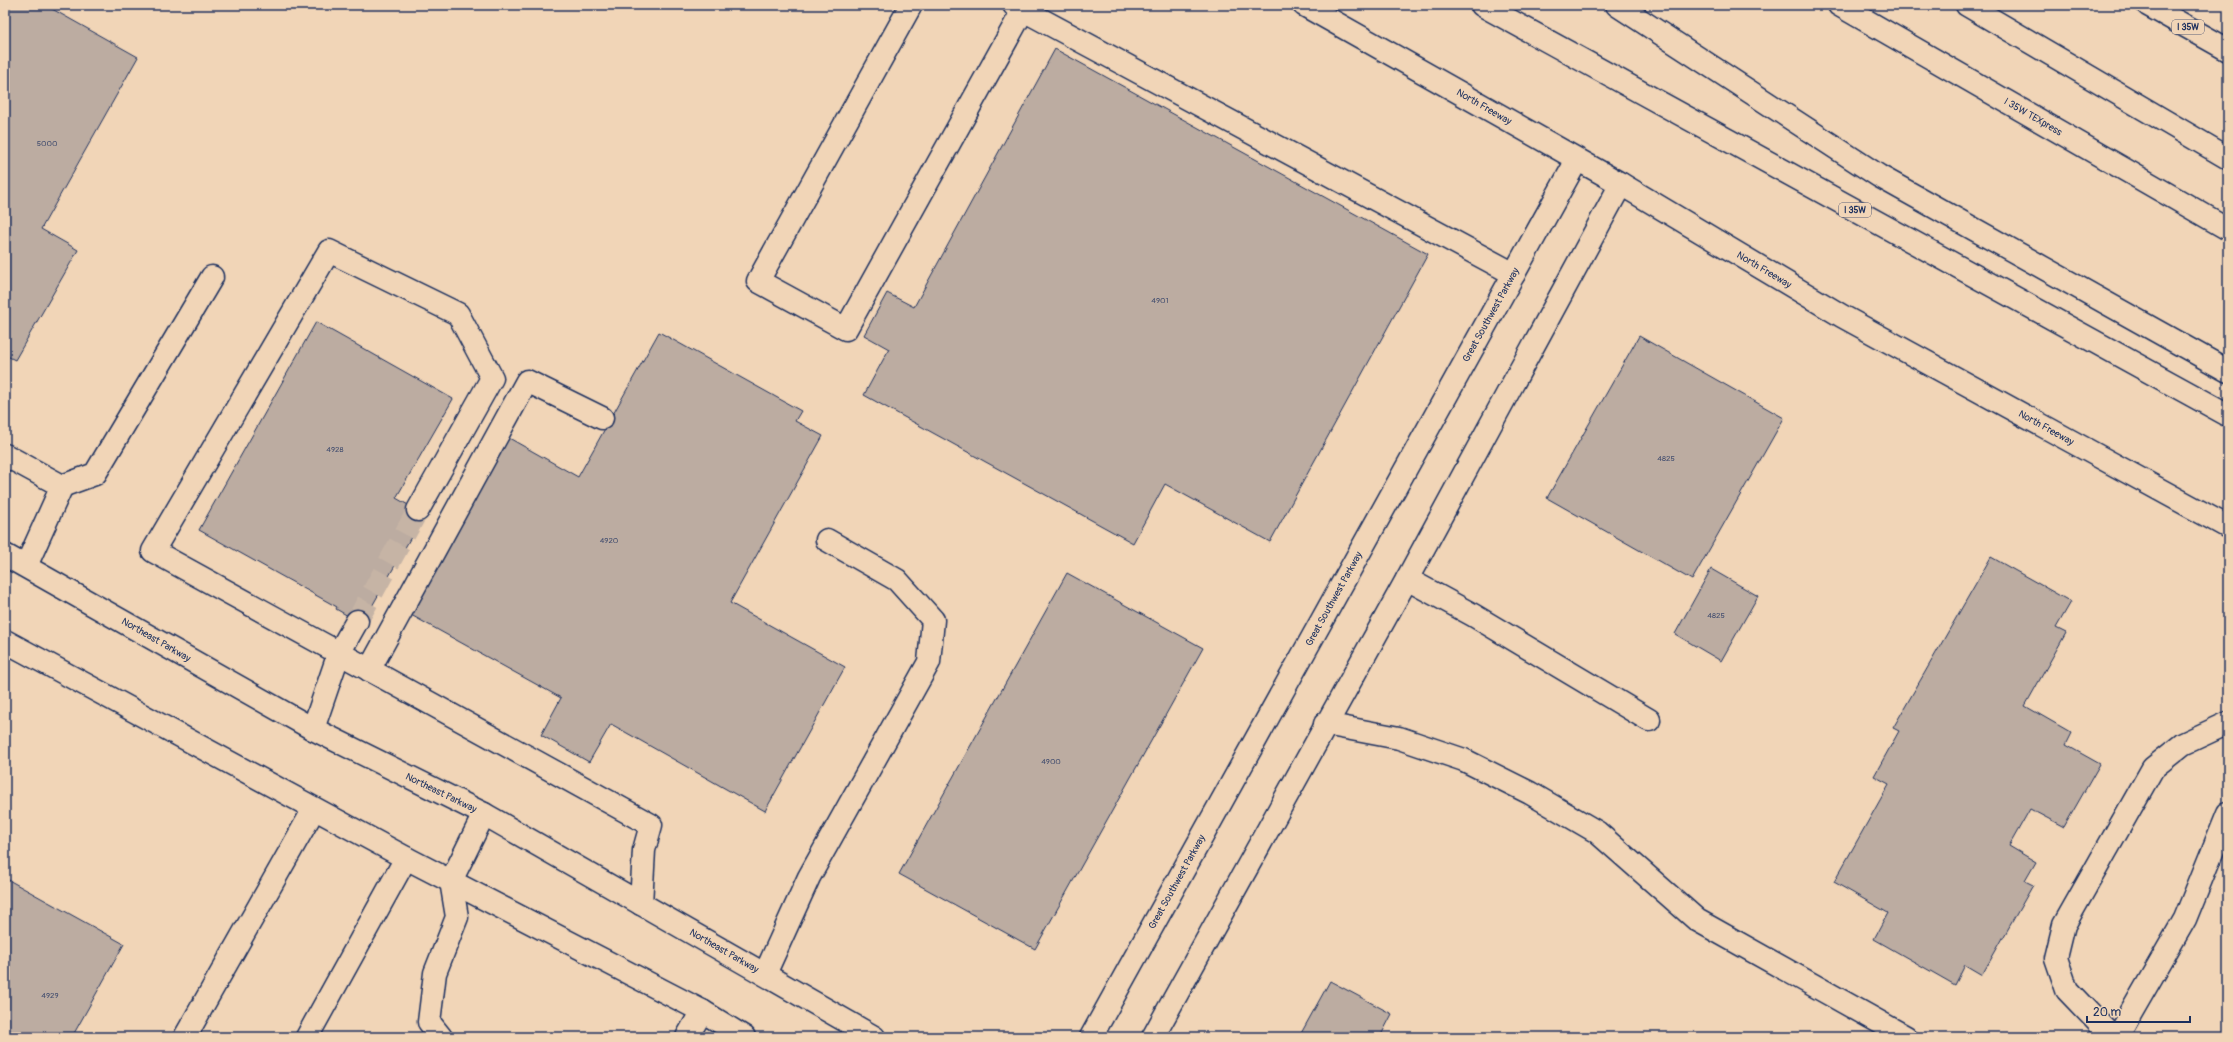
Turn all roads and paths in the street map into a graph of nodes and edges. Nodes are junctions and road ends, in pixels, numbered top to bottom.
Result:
1 (911, 5) edge
2 (1304, 5) edge
3 (1482, 5) edge
4 (1617, 5) edge
5 (1836, 5) edge
6 (1967, 5) edge
7 (2148, 5) edge
8 (1021, 7) edge
9 (2228, 50) edge
10 (2228, 158) edge
11 (1577, 160) junction
12 (1621, 184) junction
13 (2228, 229) edge
14 (1514, 274) junction
15 (212, 277) dead end
16 (2228, 371) edge
17 (2228, 415) edge
18 (602, 418) dead end
19 (5, 454) edge
20 (62, 486) junction
21 (418, 510) tunnel mouth
22 (2228, 527) edge
23 (827, 540) dead end
24 (5, 554) edge
25 (26, 566) junction
26 (1406, 579) junction
27 (357, 621) tunnel mouth
28 (5, 641) edge
29 (339, 653) junction
30 (369, 670) junction
31 (1648, 720) dead end
32 (2228, 723) edge
33 (1325, 724) junction
34 (313, 729) junction
35 (314, 809) junction
36 (2228, 813) edge
37 (484, 814) junction
38 (406, 858) junction
39 (451, 881) junction
40 (641, 904) junction
41 (765, 974) junction
42 (702, 1011) junction
43 (185, 1037) edge
44 (307, 1037) edge
45 (442, 1037) edge
46 (687, 1037) edge
47 (744, 1037) edge
48 (874, 1037) edge
49 (1091, 1037) edge
50 (1153, 1037) edge
51 (1906, 1037) edge
52 (2112, 1037) edge
53 (2117, 1037) edge

1 - 8 main road
2 - 11 main road, North Freeway
3 - 17 main road, I 35W
4 - 16 main road
5 - 13 main road, I 35W TEXpress
6 - 10 main road
7 - 9 main road, I 35W
8 - 14 main road
11 - 12 main road, North Freeway
11 - 14 main road, Great Southwest Parkway
12 - 22 main road, North Freeway
12 - 26 main road
14 - 49 main road, Great Southwest Parkway
15 - 20 main road
18 - 30 main road
19 - 20 main road
20 - 25 main road
21 - 29 main road
23 - 41 main road
24 - 25 main road, Northeast Parkway
25 - 34 main road, Northeast Parkway
26 - 31 main road
26 - 33 main road
27 - 29 main road
28 - 35 main road
29 - 30 main road
29 - 34 main road
30 - 40 main road
32 - 52 main road
33 - 50 main road
33 - 51 main road
34 - 37 main road, Northeast Parkway
35 - 38 main road
35 - 43 main road
36 - 53 main road
37 - 39 main road
37 - 40 main road, Northeast Parkway
38 - 39 main road
38 - 44 main road
39 - 42 main road
39 - 45 main road
40 - 41 main road, Northeast Parkway
41 - 48 main road, Northeast Parkway
42 - 46 main road
42 - 47 main road

